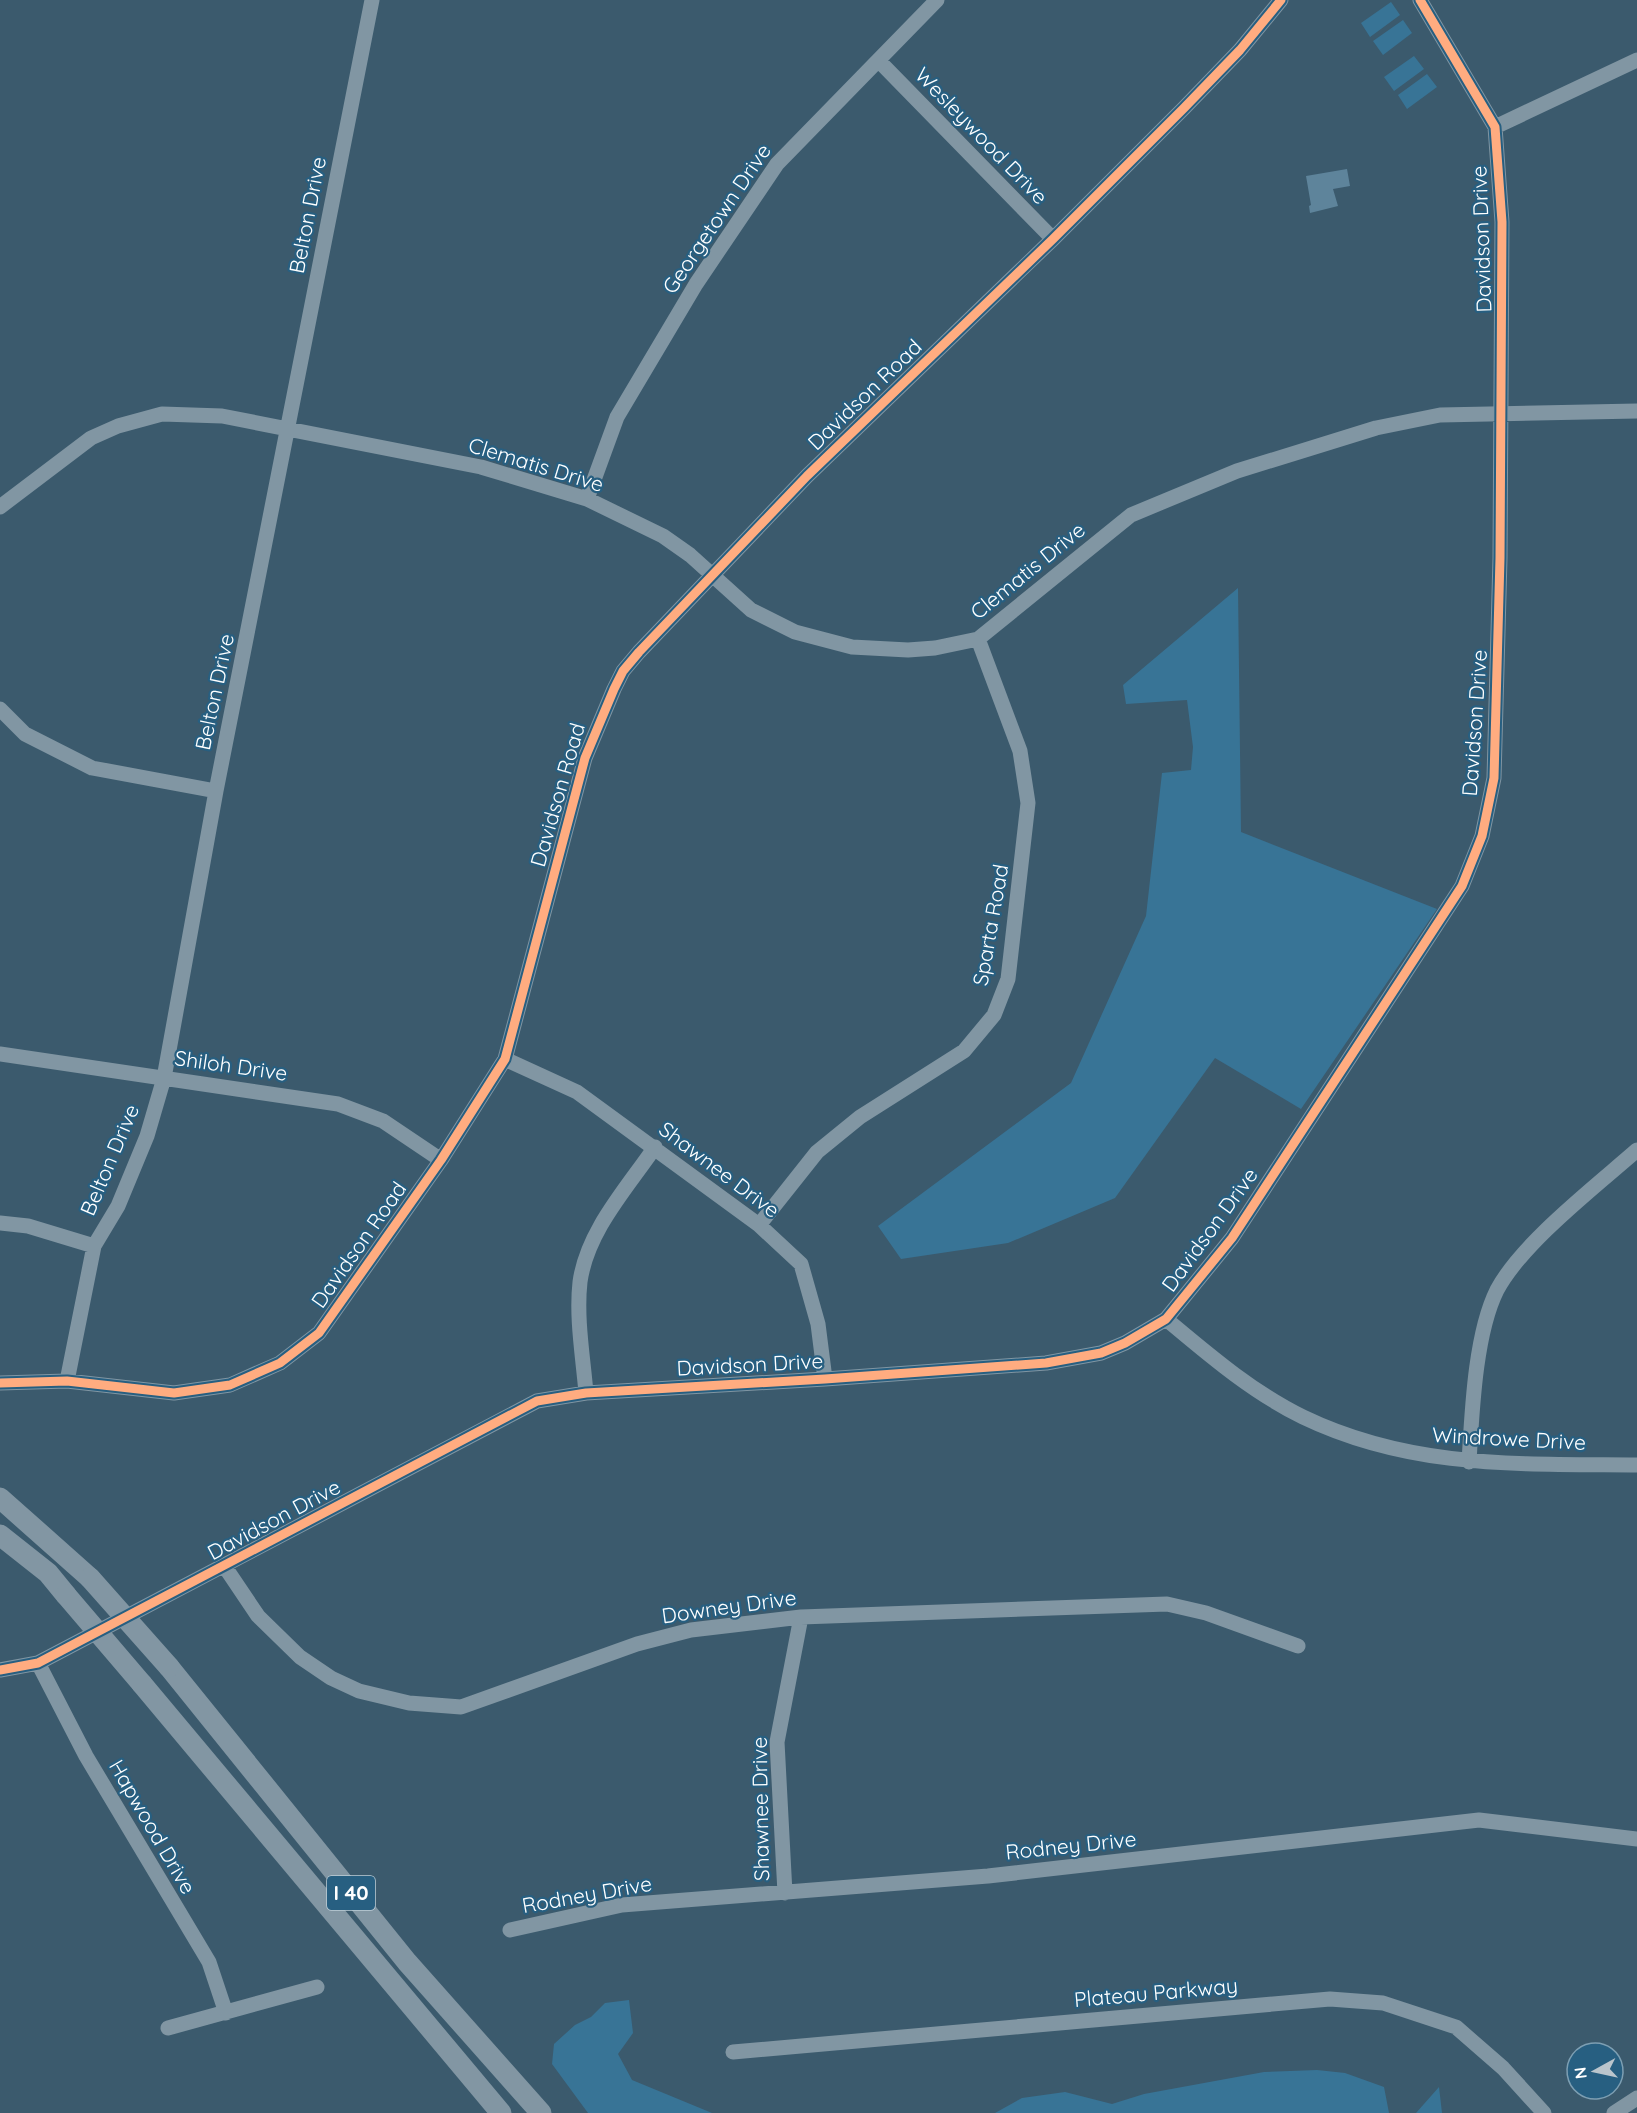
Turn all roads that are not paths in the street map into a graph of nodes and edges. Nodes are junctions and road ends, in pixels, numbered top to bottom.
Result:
1 (372, 0) edge
2 (937, 0) edge
3 (1281, 0) edge
4 (1420, 0) edge
5 (1637, 60) edge
6 (879, 61) junction
7 (1495, 127) junction
8 (1053, 239) junction
9 (1637, 411) edge
10 (1502, 414) junction
11 (287, 427) junction
12 (587, 499) junction
13 (0, 507) edge
14 (712, 576) junction
15 (978, 639) junction
16 (0, 709) edge
17 (216, 791) junction
18 (0, 1054) edge
19 (505, 1059) junction
20 (164, 1078) junction
21 (655, 1147) junction
22 (1637, 1150) edge
23 (441, 1160) junction
24 (0, 1223) edge
25 (759, 1225) junction
26 (94, 1246) junction
27 (1166, 1319) junction
28 (825, 1379) junction
29 (67, 1381) junction
30 (0, 1383) edge
31 (586, 1393) junction
32 (1469, 1462) junction
33 (1637, 1465) edge
34 (0, 1498) edge
35 (0, 1535) edge
36 (225, 1567) junction
37 (801, 1617) junction
38 (1298, 1646) dead end
39 (38, 1663) junction
40 (0, 1670) edge
41 (1637, 1839) edge
42 (784, 1893) junction
43 (510, 1930) dead end
44 (317, 1987) dead end
45 (226, 2013) junction
46 (168, 2028) dead end
47 (733, 2052) dead end
48 (1637, 2098) edge
49 (501, 2113) edge
50 (541, 2113) edge
51 (1544, 2113) edge
52 (1614, 2113) edge

1 - 11 street, Belton Drive
2 - 6 street, Georgetown Drive
3 - 8 street, Davidson Road
4 - 7 street, Davidson Drive
5 - 7 street
6 - 8 street, Wesleywood Drive
6 - 12 street, Georgetown Drive
7 - 10 street, Davidson Drive
8 - 14 street, Davidson Road
9 - 10 street, Clematis Drive
10 - 15 street, Clematis Drive
10 - 27 street, Davidson Drive
11 - 12 street, Clematis Drive
11 - 13 street, Clematis Drive
11 - 17 street, Belton Drive
12 - 14 street, Clematis Drive
14 - 15 street, Clematis Drive
14 - 19 street, Davidson Road
15 - 25 street, Sparta Road
16 - 17 street
17 - 20 street, Belton Drive
18 - 20 street, Shiloh Drive
19 - 21 street, Shawnee Drive
19 - 23 street, Davidson Road
20 - 23 street, Shiloh Drive
20 - 26 street, Belton Drive
21 - 25 street, Shawnee Drive
21 - 31 street
22 - 32 street
23 - 29 street, Davidson Road
24 - 26 street
25 - 28 street, Shawnee Drive
26 - 29 street, Belton Drive
27 - 28 street, Davidson Drive
27 - 32 street, Windrowe Drive
28 - 31 street, Davidson Drive
29 - 30 street, Davidson Road
31 - 36 street, Davidson Drive
32 - 33 street, Windrowe Drive
34 - 50 highway, I 40, bridge
35 - 49 highway, I 40, bridge
36 - 37 street, Downey Drive
36 - 39 street, Davidson Drive
37 - 38 street, Downey Drive
37 - 42 street, Shawnee Drive
39 - 40 street, Davidson Drive
39 - 45 street, Hapwood Drive
41 - 42 street, Rodney Drive
42 - 43 street, Rodney Drive
44 - 45 street
45 - 46 street
47 - 51 street, Plateau Parkway
48 - 52 street

